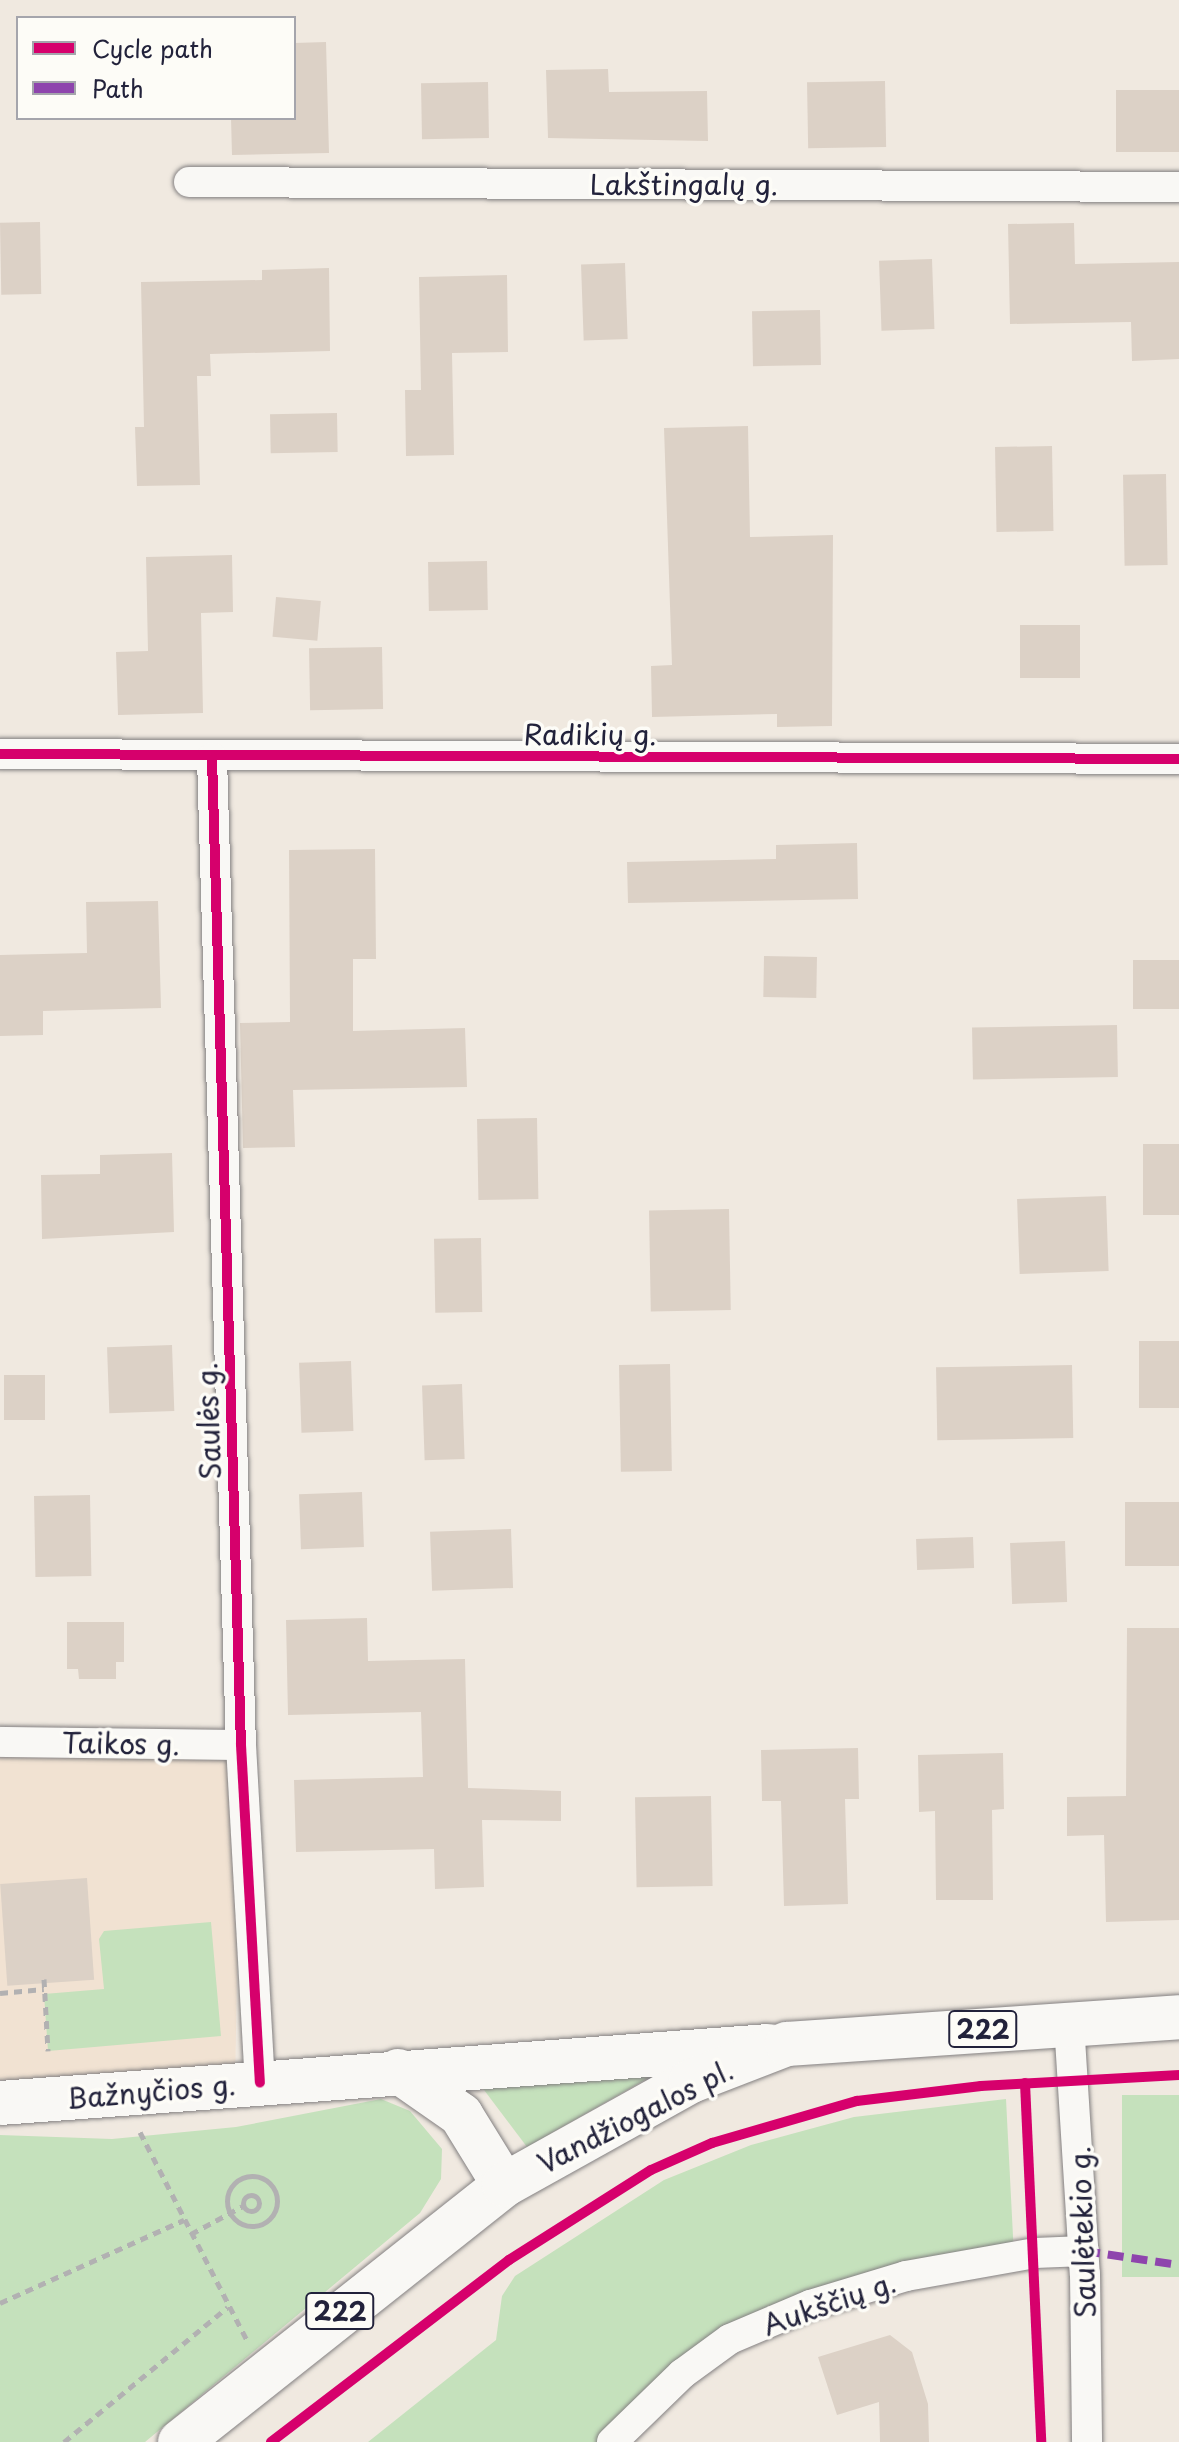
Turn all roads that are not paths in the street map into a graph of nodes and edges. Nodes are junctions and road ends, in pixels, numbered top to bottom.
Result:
1 (189, 182) dead end
2 (1179, 187) edge
3 (0, 754) edge
4 (212, 758) junction
5 (1179, 759) edge
6 (0, 1742) edge
7 (241, 1745) junction
8 (1179, 2017) edge
9 (1069, 2023) junction
10 (787, 2044) junction
11 (398, 2071) junction
12 (260, 2082) junction
13 (0, 2103) edge
14 (504, 2185) junction
15 (1084, 2251) junction
16 (180, 2442) edge
17 (612, 2442) edge
18 (1087, 2442) edge

1 - 2 street, Lakštingalų g.
3 - 4 street, Radikių g.
4 - 5 street, Radikių g.
4 - 7 street, Saulės g.
6 - 7 street, Taikos g.
7 - 12 street, Saulės g.
8 - 9 main road, Vandžiogalos pl. / 222
9 - 10 main road, Vandžiogalos pl. / 222
9 - 15 street, Saulėtekio g.
10 - 11 main road, Bažnyčios g.
10 - 14 main road, Vandžiogalos pl. / 222
11 - 12 main road, Bažnyčios g.
11 - 14 main road
12 - 13 main road, Bažnyčios g.
14 - 16 main road, Vandžiogalos pl. / 222
15 - 17 street, Aukščių g.
15 - 18 street, Saulėtekio g.

